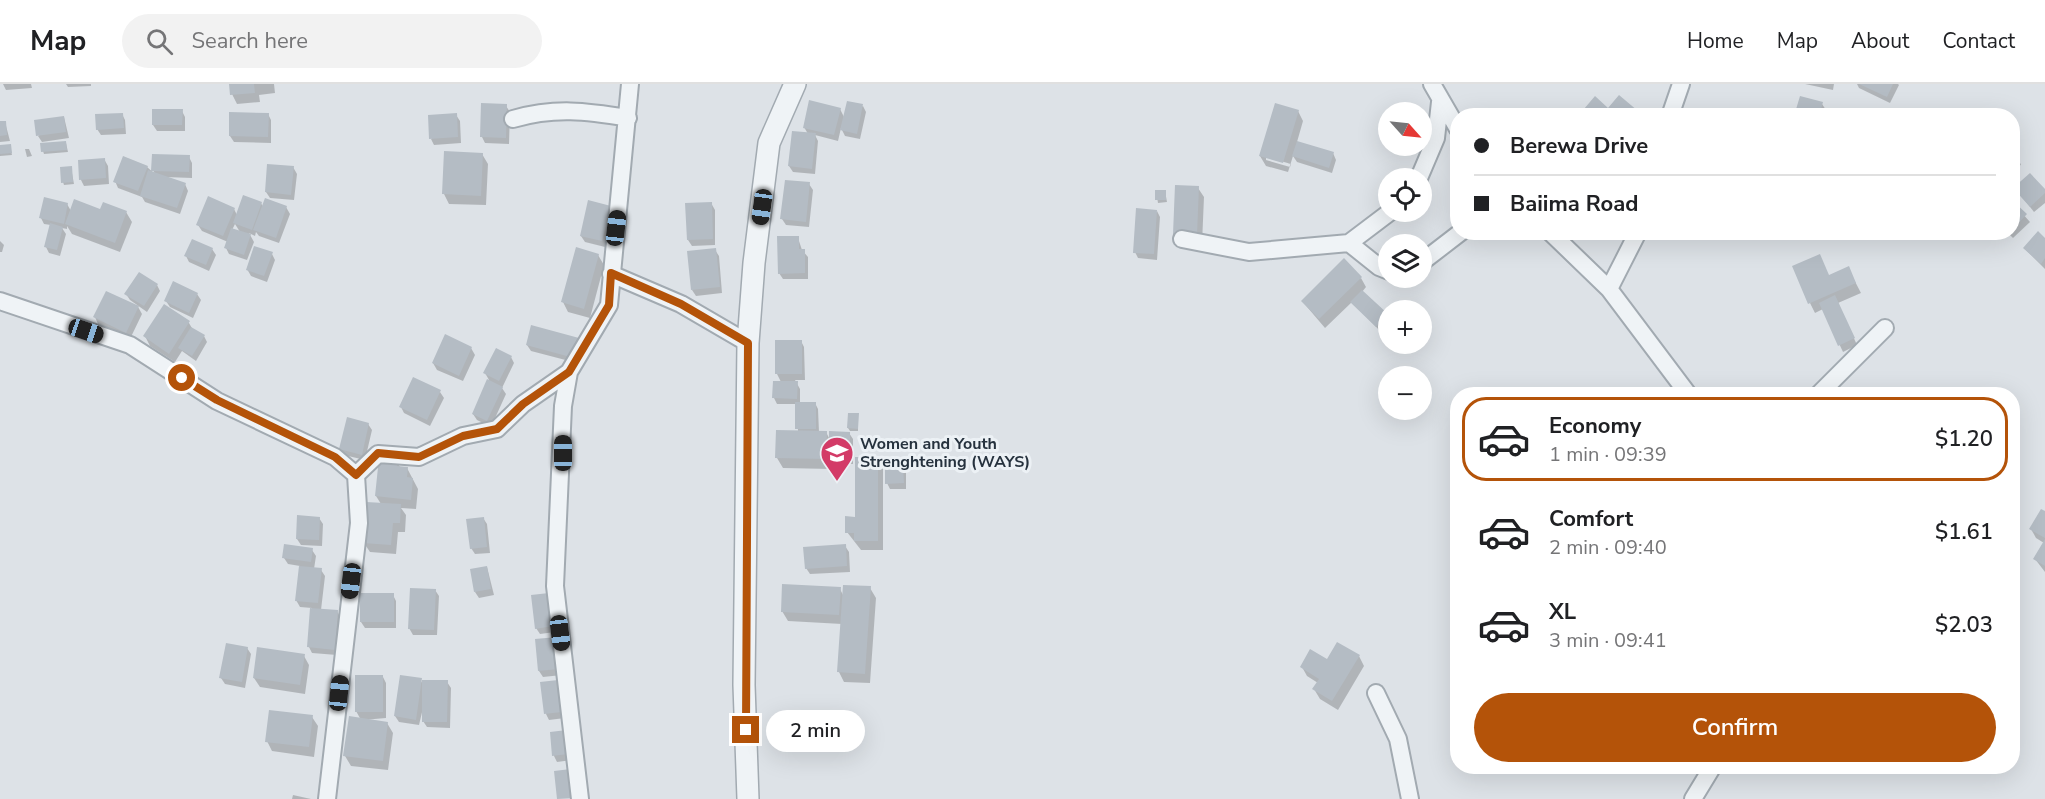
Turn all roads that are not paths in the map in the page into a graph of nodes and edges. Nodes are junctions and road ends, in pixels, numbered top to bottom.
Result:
1 (630, 84) edge
2 (795, 84) edge
3 (1432, 84) edge
4 (1680, 84) edge
5 (1440, 102) junction
6 (1672, 108) edge
7 (1450, 117) edge
8 (628, 118) junction
9 (513, 119) dead end
10 (1423, 168) edge
11 (1378, 221) edge
12 (1182, 239) dead end
13 (1451, 240) edge
14 (1558, 240) edge
15 (1634, 240) edge
16 (1349, 243) junction
17 (1432, 254) edge
18 (1378, 266) edge
19 (611, 273) junction
20 (1609, 289) junction
21 (0, 301) edge
22 (1885, 328) dead end
23 (748, 343) junction
24 (569, 372) junction
25 (1683, 387) edge
26 (1826, 387) edge
27 (356, 475) junction
28 (1376, 693) dead end
29 (1708, 774) edge
30 (327, 799) edge
31 (580, 799) edge
32 (748, 799) edge
33 (1410, 799) edge
34 (1693, 799) edge

1 - 8 street
2 - 23 street
3 - 5 street
4 - 6 street
5 - 7 street
5 - 10 street
8 - 9 street
8 - 19 street
11 - 16 street
12 - 16 street
13 - 17 street
14 - 20 street
15 - 20 street
16 - 18 street
19 - 23 street
19 - 24 street
20 - 25 street
21 - 27 street
22 - 26 street
23 - 32 street
24 - 27 street
24 - 31 street
27 - 30 street
28 - 33 street
29 - 34 street

